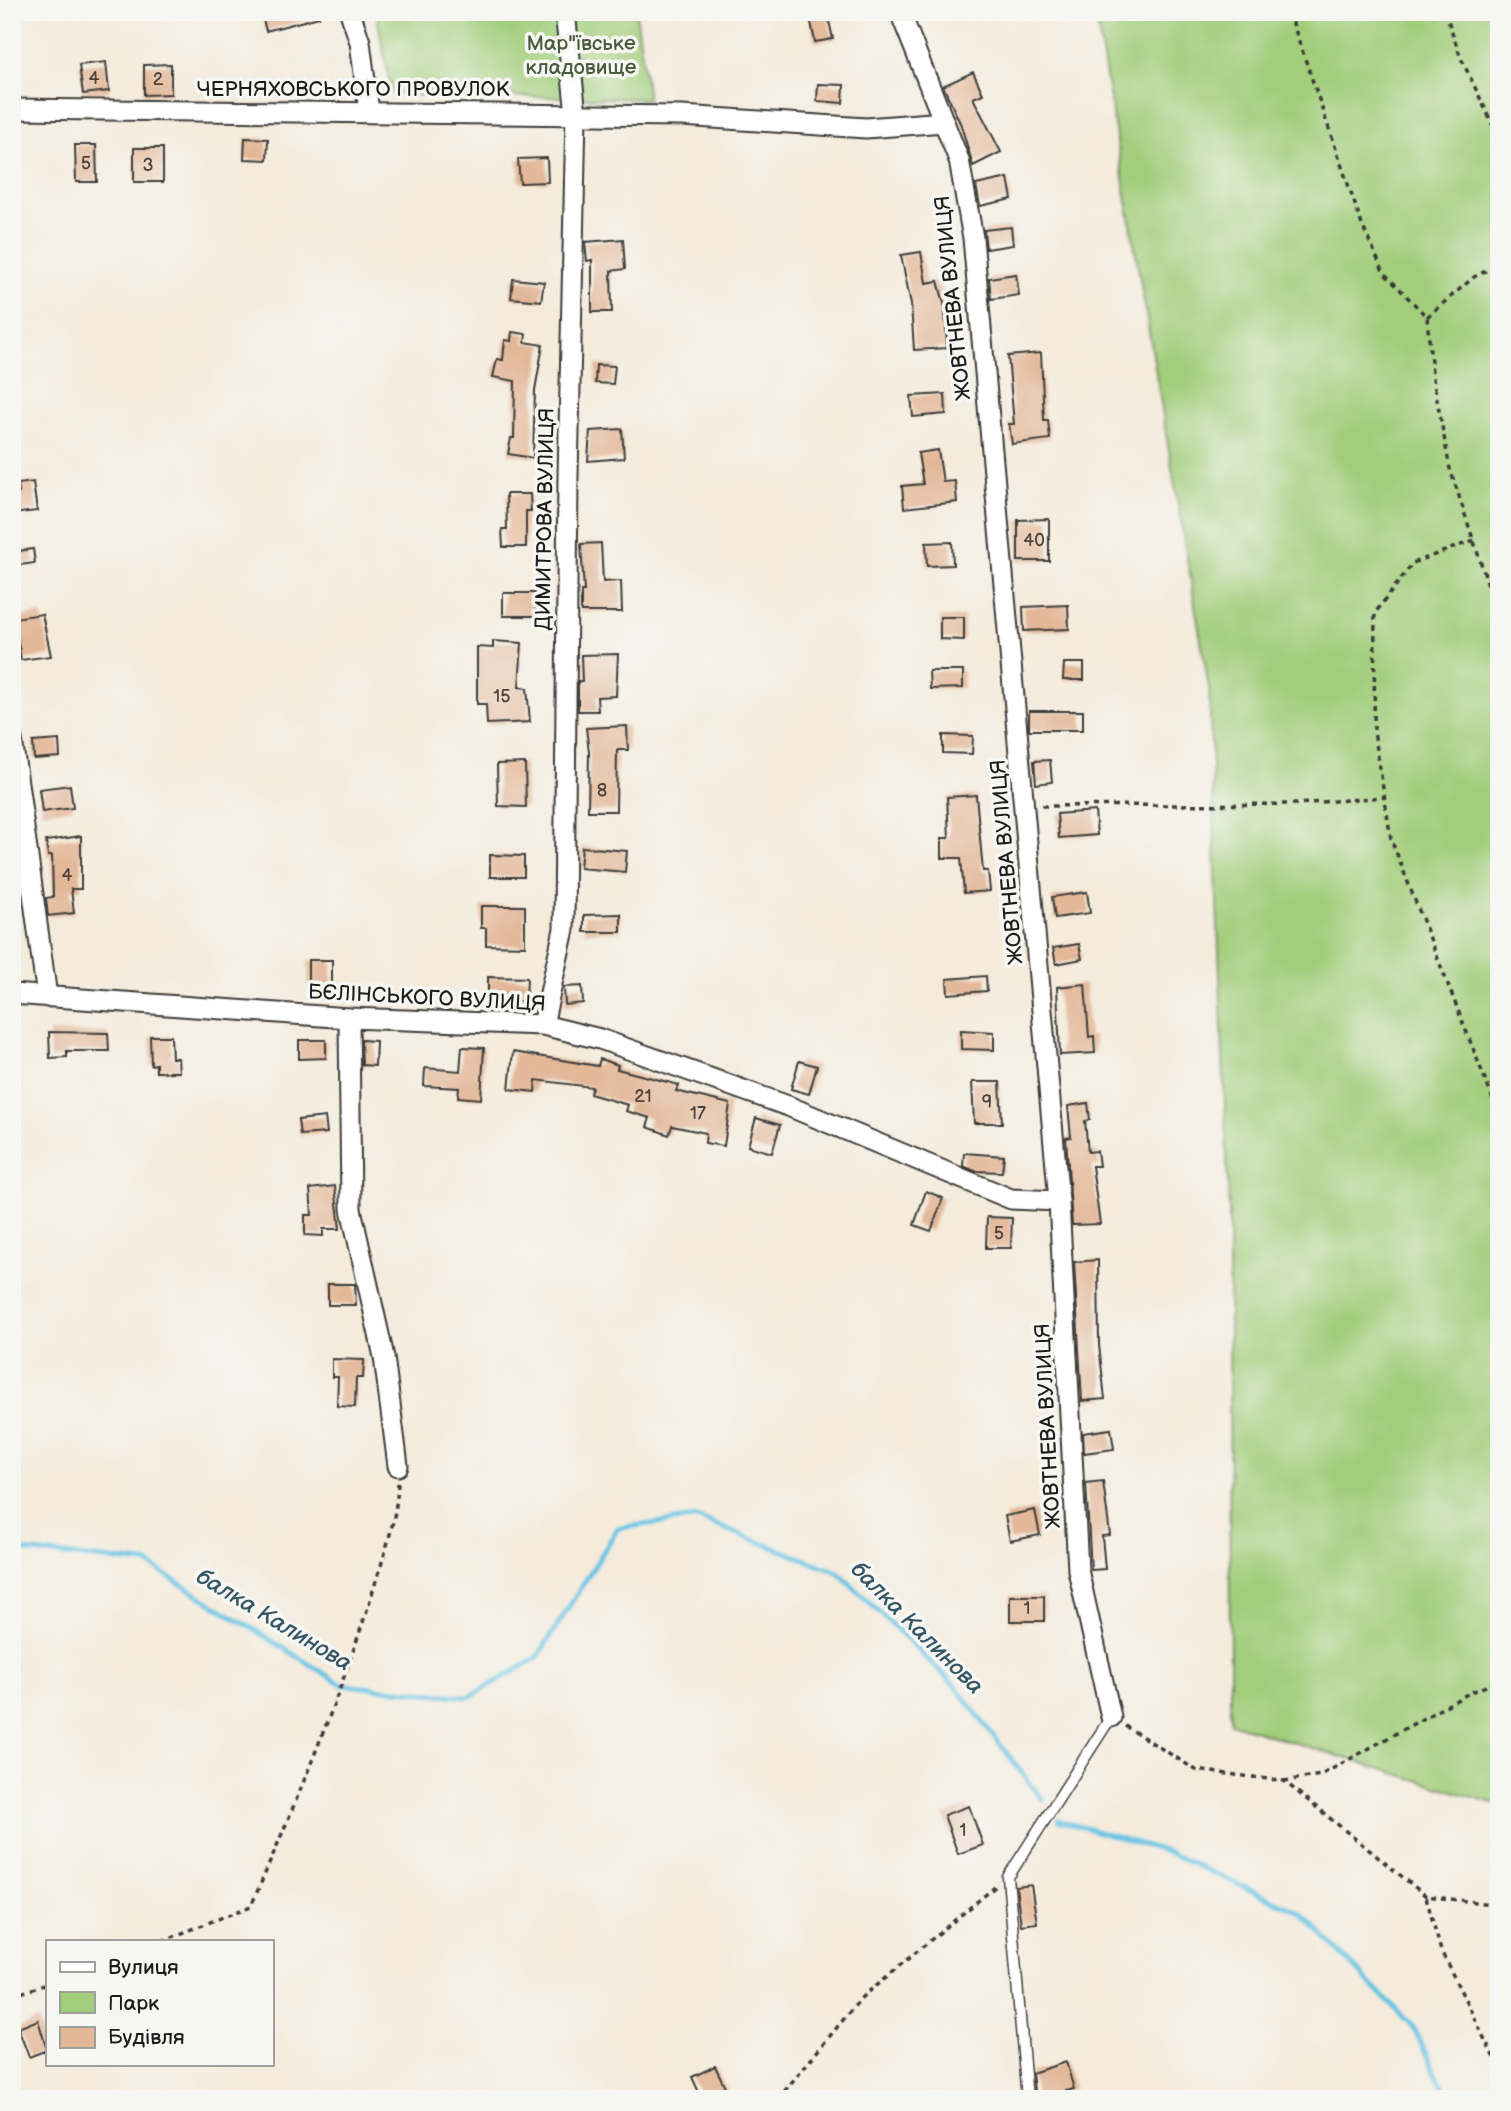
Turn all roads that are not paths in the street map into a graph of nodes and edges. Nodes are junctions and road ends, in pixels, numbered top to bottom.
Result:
1 (350, 12) edge
2 (565, 12) edge
3 (900, 12) edge
4 (12, 109) edge
5 (369, 112) junction
6 (576, 114) junction
7 (944, 122) junction
8 (12, 739) edge
9 (12, 994) edge
10 (47, 997) junction
11 (349, 1018) junction
12 (543, 1025) junction
13 (1059, 1201) junction
14 (398, 1466) road end
15 (1111, 1717) joint
16 (1027, 2099) edge

1 - 5 street
2 - 6 street, ДИМИТРОВА ВУЛИЦЯ
3 - 7 street, ЖОВТНЕВА ВУЛИЦЯ
4 - 5 street, ЧЕРНЯХОВСЬКОГО ПРОВУЛОК
5 - 6 street, ЧЕРНЯХОВСЬКОГО ПРОВУЛОК
6 - 7 street, ЧЕРНЯХОВСЬКОГО ПРОВУЛОК
6 - 12 street, ДИМИТРОВА ВУЛИЦЯ
7 - 13 street, ЖОВТНЕВА ВУЛИЦЯ
8 - 10 street
9 - 10 street, БЄЛІНСЬКОГО ВУЛИЦЯ
10 - 11 street, БЄЛІНСЬКОГО ВУЛИЦЯ
11 - 12 street, БЄЛІНСЬКОГО ВУЛИЦЯ
11 - 14 street
12 - 13 street, БЄЛІНСЬКОГО ВУЛИЦЯ
13 - 15 street, ЖОВТНЕВА ВУЛИЦЯ
15 - 16 lane

